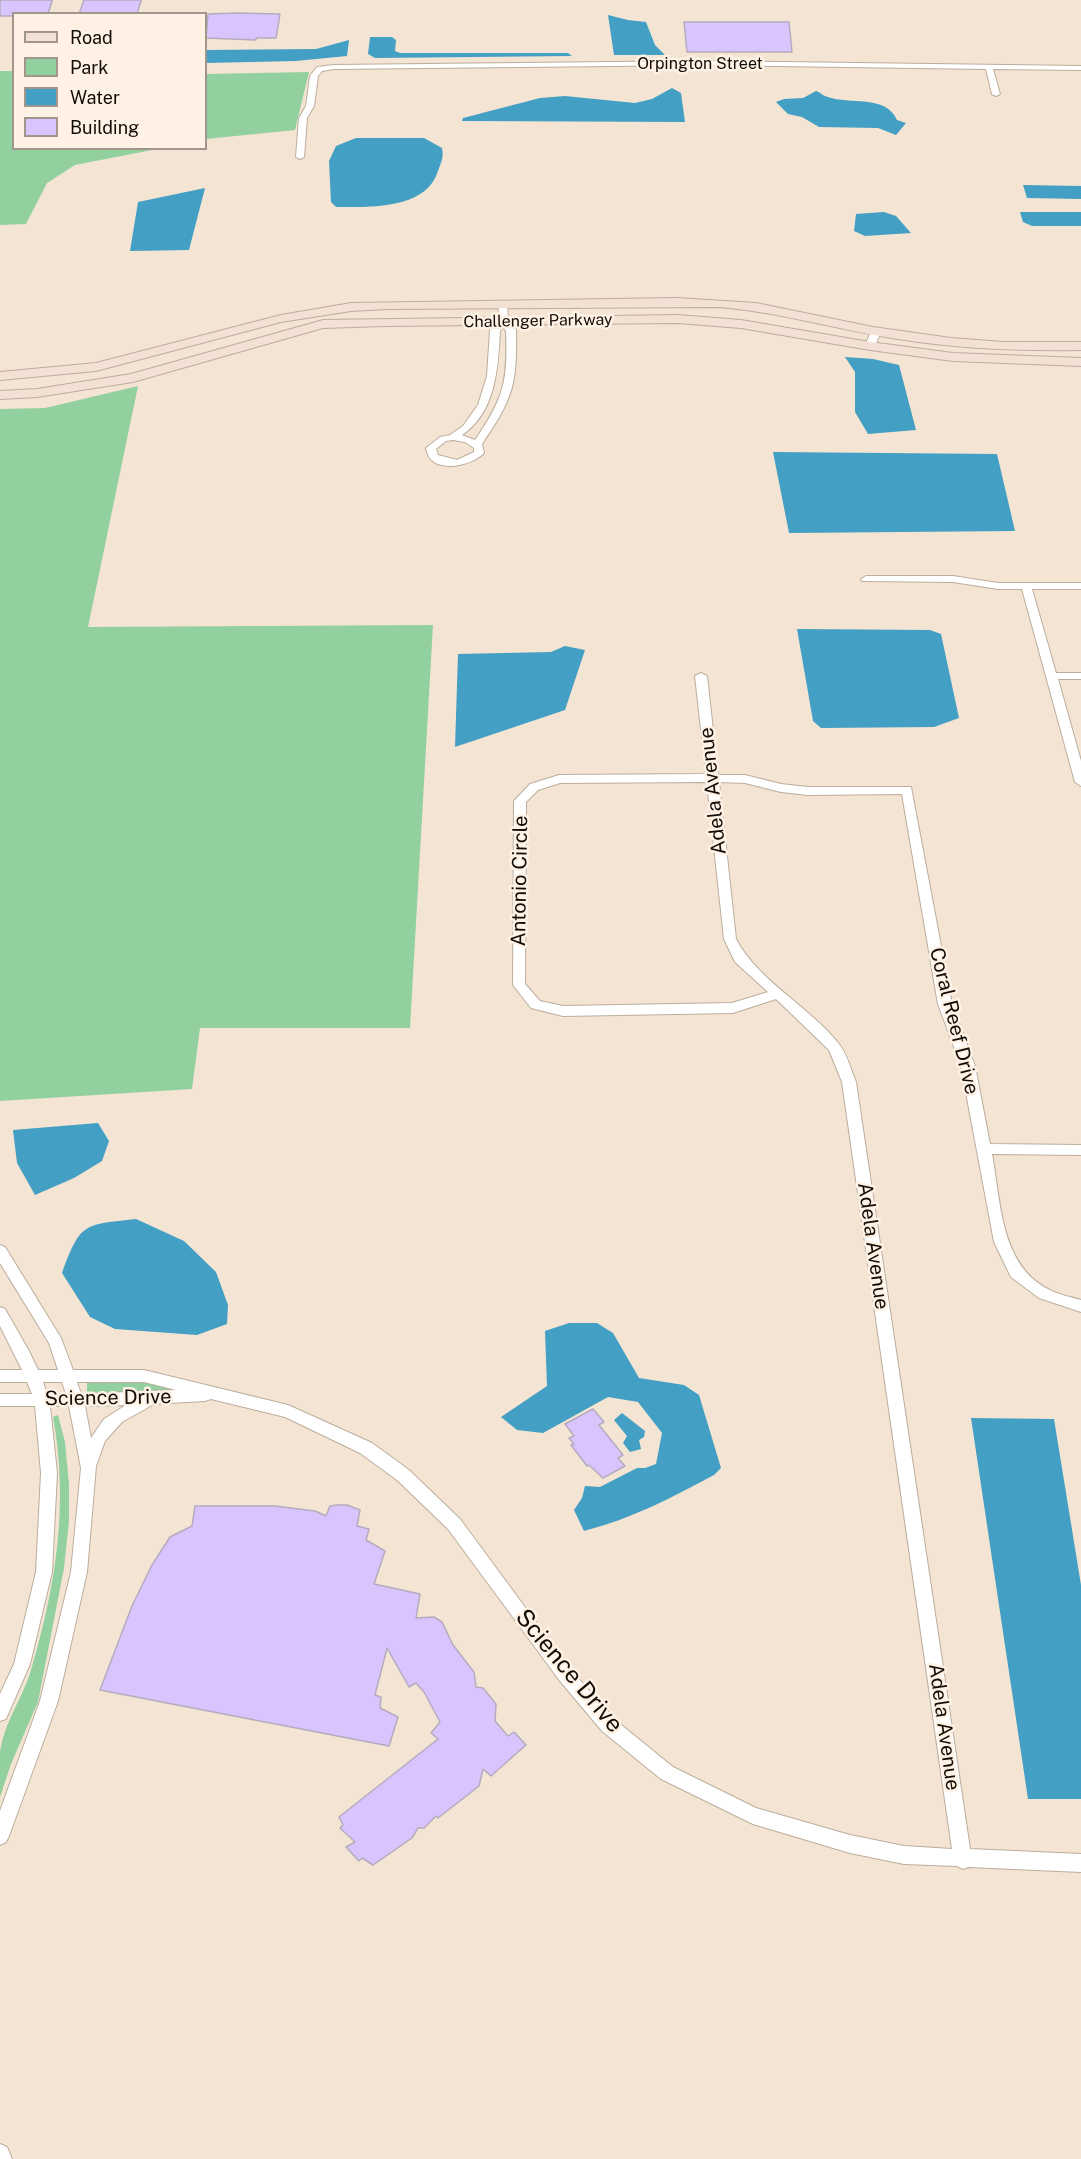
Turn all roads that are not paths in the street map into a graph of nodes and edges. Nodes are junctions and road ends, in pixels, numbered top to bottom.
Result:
1 (988, 67) junction
2 (1081, 68) edge
3 (996, 94) dead end
4 (300, 157) dead end
5 (503, 304) junction
6 (503, 322) junction
7 (876, 332) junction
8 (870, 346) junction
9 (1081, 346) edge
10 (1081, 362) edge
11 (0, 376) edge
12 (0, 395) edge
13 (453, 437) junction
14 (477, 444) junction
15 (866, 579) dead end
16 (1081, 585) edge
17 (1026, 586) junction
18 (701, 676) dead end
19 (1052, 676) junction
20 (1081, 676) edge
21 (711, 778) junction
22 (1081, 782) edge
23 (808, 791) joint
24 (779, 993) junction
25 (983, 1149) junction
26 (1081, 1150) edge
27 (0, 1251) edge
28 (1081, 1306) edge
29 (0, 1313) edge
30 (0, 1376) edge
31 (34, 1376) junction
32 (68, 1376) junction
33 (216, 1394) junction
34 (153, 1399) junction
35 (0, 1400) edge
36 (42, 1400) junction
37 (76, 1400) junction
38 (89, 1467) junction
39 (0, 1713) edge
40 (0, 1836) edge
41 (963, 1860) junction
42 (1081, 1863) edge
43 (0, 2154) edge
44 (2, 2159) edge

1 - 2 street, Orpington Street
1 - 3 street
1 - 4 street, Orpington Street
5 - 6 street
5 - 7 main road, Challenger Parkway
5 - 11 main road, Challenger Parkway
6 - 8 main road, Challenger Parkway
6 - 12 main road, Challenger Parkway
6 - 13 street
6 - 14 street
7 - 8 street
7 - 9 main road, Challenger Parkway
8 - 10 main road, Challenger Parkway
13 - 14 street
13 - 14 street
15 - 17 street
16 - 17 street
17 - 19 street
18 - 21 street, Adela Avenue
19 - 20 street
19 - 22 street
21 - 23 street, Antonio Circle
21 - 24 street, Adela Avenue
21 - 24 street, Antonio Circle
23 - 25 street, Coral Reef Drive
24 - 41 street, Adela Avenue
25 - 26 street
25 - 28 street, Coral Reef Drive
27 - 32 street
29 - 31 street
30 - 31 street, Science Drive
31 - 32 street, Science Drive
31 - 36 street
32 - 33 street, Science Drive
32 - 37 street
33 - 34 street, Science Drive
33 - 41 street, Science Drive
34 - 37 street, Science Drive
34 - 38 street
35 - 36 street, Science Drive
36 - 37 street, Science Drive
36 - 39 street
37 - 38 street
38 - 40 street
41 - 42 street, Science Drive
43 - 44 street

